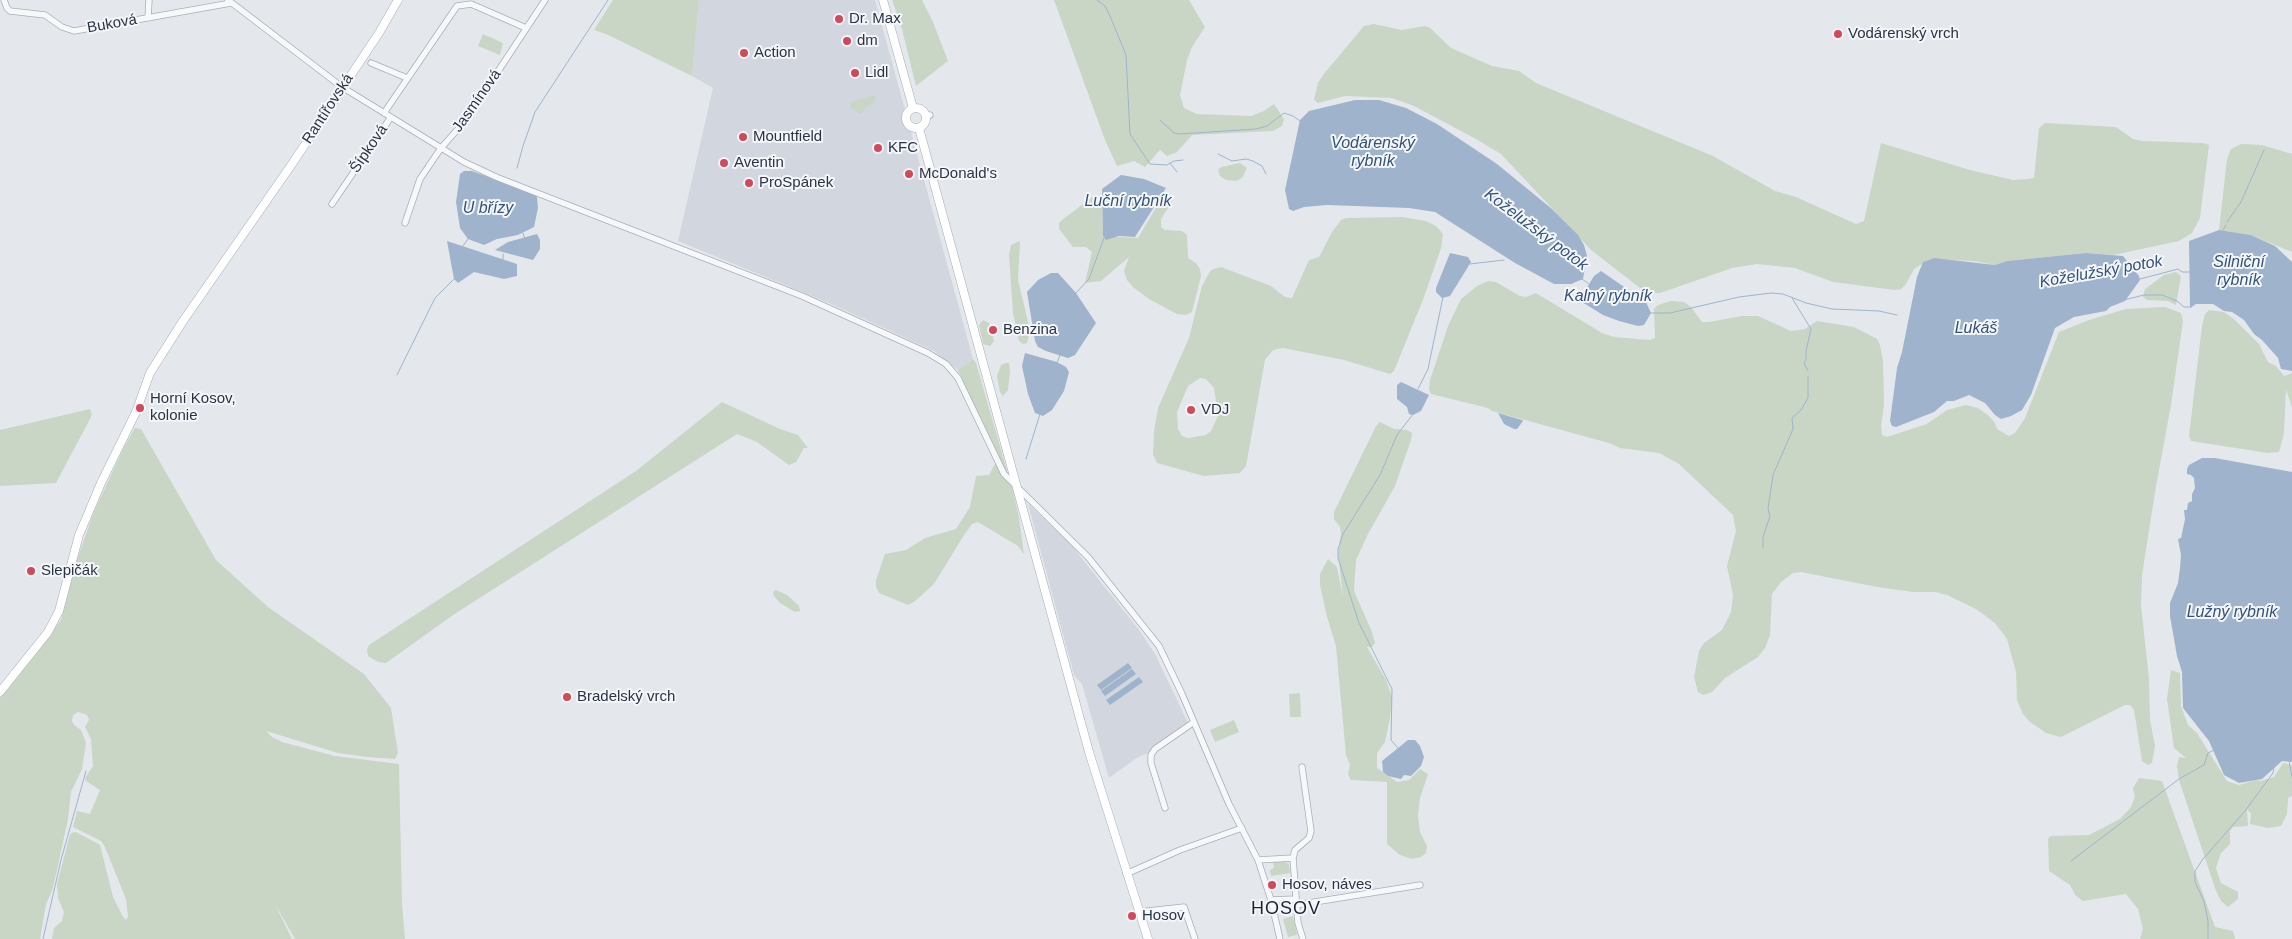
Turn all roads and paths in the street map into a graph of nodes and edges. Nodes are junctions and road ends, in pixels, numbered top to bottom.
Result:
1 (4, 0) edge
2 (149, 0) edge
3 (398, 0) edge
4 (545, 0) edge
5 (884, 0) edge
6 (229, 1) edge
7 (148, 18) junction
8 (526, 28) junction
9 (371, 62) dead end
10 (408, 78) junction
11 (342, 87) junction
12 (913, 108) junction
13 (384, 113) junction
14 (391, 117) junction
15 (918, 128) junction
16 (441, 148) junction
17 (332, 204) dead end
18 (405, 223) dead end
19 (1017, 489) junction
20 (0, 692) edge
21 (1194, 722) junction
22 (1302, 767) dead end
23 (1165, 808) dead end
24 (1242, 828) junction
25 (1293, 858) junction
26 (1258, 860) junction
27 (1126, 874) junction
28 (1420, 885) dead end
29 (1271, 900) junction
30 (1296, 902) junction
31 (1139, 912) junction
32 (1148, 939) edge
33 (1195, 939) edge
34 (1280, 939) edge
35 (1303, 939) edge

1 - 7 street, Buková
2 - 7 street
3 - 11 main road, Rantířovská
4 - 8 street, Jasmínová
5 - 12 main road
6 - 7 street, Buková
6 - 11 street, Šípková
8 - 10 street
8 - 16 street, Jasmínová
9 - 10 street
10 - 13 street
11 - 13 street, Šípková
11 - 20 main road, Rantířovská
12 - 15 main road
12 - 15 main road
13 - 14 street, Šípková
14 - 16 street, Jasmínová
14 - 17 street, Šípková
15 - 19 main road
16 - 18 street
16 - 19 street
19 - 21 street
19 - 27 main road
21 - 23 street
21 - 24 street
22 - 25 street
24 - 26 street
24 - 27 street
25 - 26 street
25 - 30 street
26 - 29 street
27 - 31 main road
28 - 30 street
29 - 30 street
29 - 34 street
30 - 35 street
31 - 32 main road
31 - 33 street

